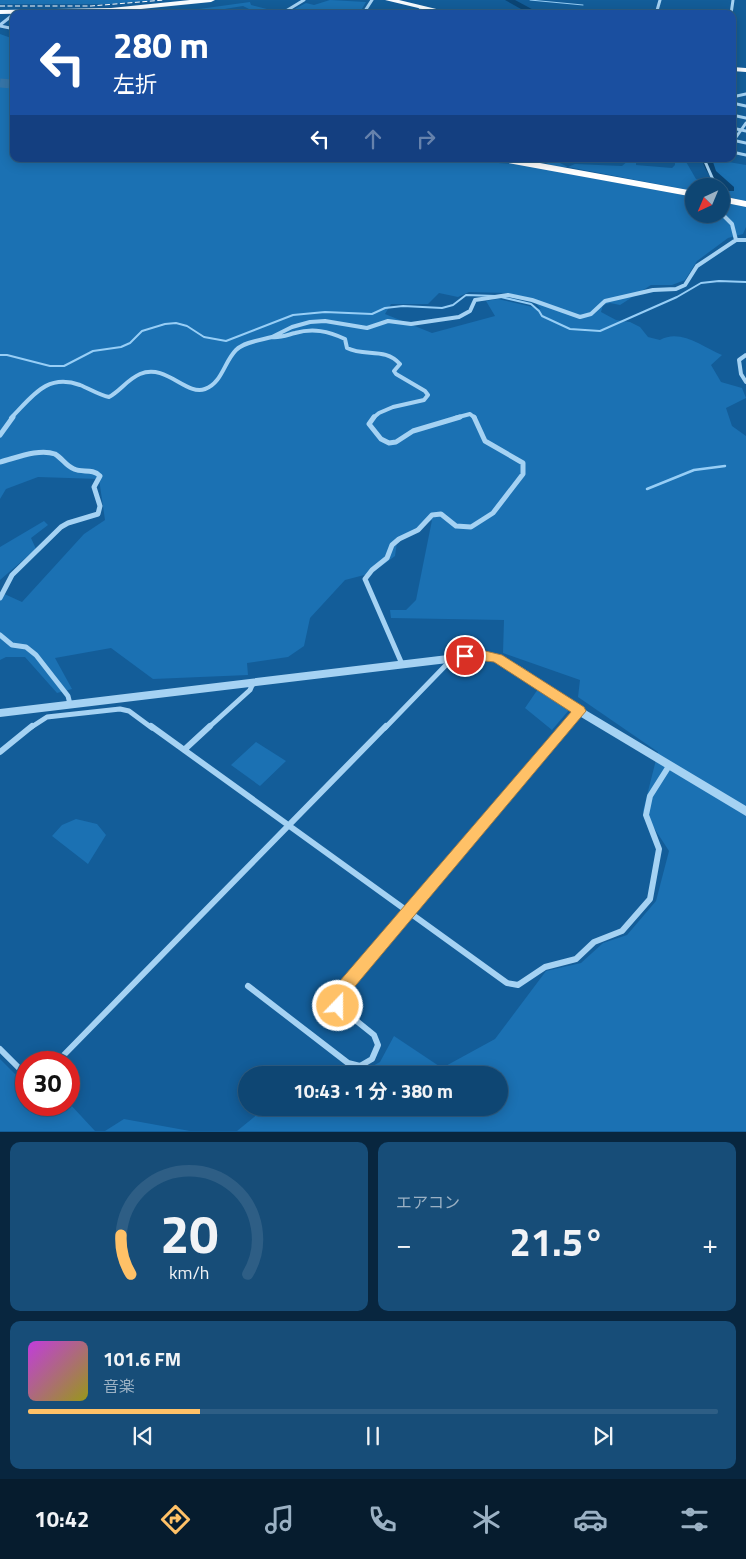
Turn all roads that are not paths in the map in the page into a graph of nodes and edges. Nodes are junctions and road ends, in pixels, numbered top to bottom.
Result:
1 (193, 0) edge
2 (211, 0) edge
3 (304, 0) edge
4 (389, 0) edge
5 (428, 8) junction
6 (38, 10) edge
7 (111, 10) edge
8 (288, 10) edge
9 (420, 10) edge
10 (437, 10) edge
11 (10, 17) edge
12 (0, 25) edge
13 (10, 28) dead end
14 (746, 123) edge
15 (736, 129) edge
16 (741, 130) junction
17 (746, 131) edge
18 (736, 136) edge
19 (518, 162) edge
20 (705, 162) edge
21 (712, 178) edge
22 (685, 192) edge
23 (730, 201) edge
24 (746, 204) edge
25 (730, 222) edge
26 (736, 240) junction
27 (746, 240) edge
28 (272, 336) junction
29 (746, 356) edge
30 (746, 382) edge
31 (0, 435) edge
32 (0, 462) edge
33 (0, 598) edge
34 (0, 635) edge
35 (449, 657) junction
36 (402, 664) junction
37 (254, 682) junction
38 (70, 704) junction
39 (579, 711) junction
40 (0, 713) edge
41 (184, 750) junction
42 (0, 752) edge
43 (669, 766) junction
44 (746, 811) edge
45 (288, 826) junction
46 (408, 912) junction
47 (248, 986) dead end
48 (0, 1049) edge
49 (68, 1051) edge
50 (15, 1064) edge

1 - 6 highway
2 - 7 highway
3 - 8 street
4 - 5 highway
5 - 9 street
5 - 10 highway
11 - 12 street
12 - 13 street
14 - 16 street
15 - 16 street
16 - 17 street
16 - 18 street
19 - 22 highway
20 - 21 street
23 - 24 highway
25 - 26 street
26 - 27 street
26 - 28 street
28 - 31 street
28 - 36 street
29 - 30 street
32 - 33 street
34 - 38 street
35 - 36 street
35 - 39 street
35 - 45 street
36 - 37 street
37 - 38 street
37 - 41 street
38 - 40 street
39 - 43 street
39 - 46 street
41 - 42 street
41 - 45 street
43 - 44 street
43 - 46 street
45 - 46 street
45 - 49 street
46 - 47 street
48 - 50 street

